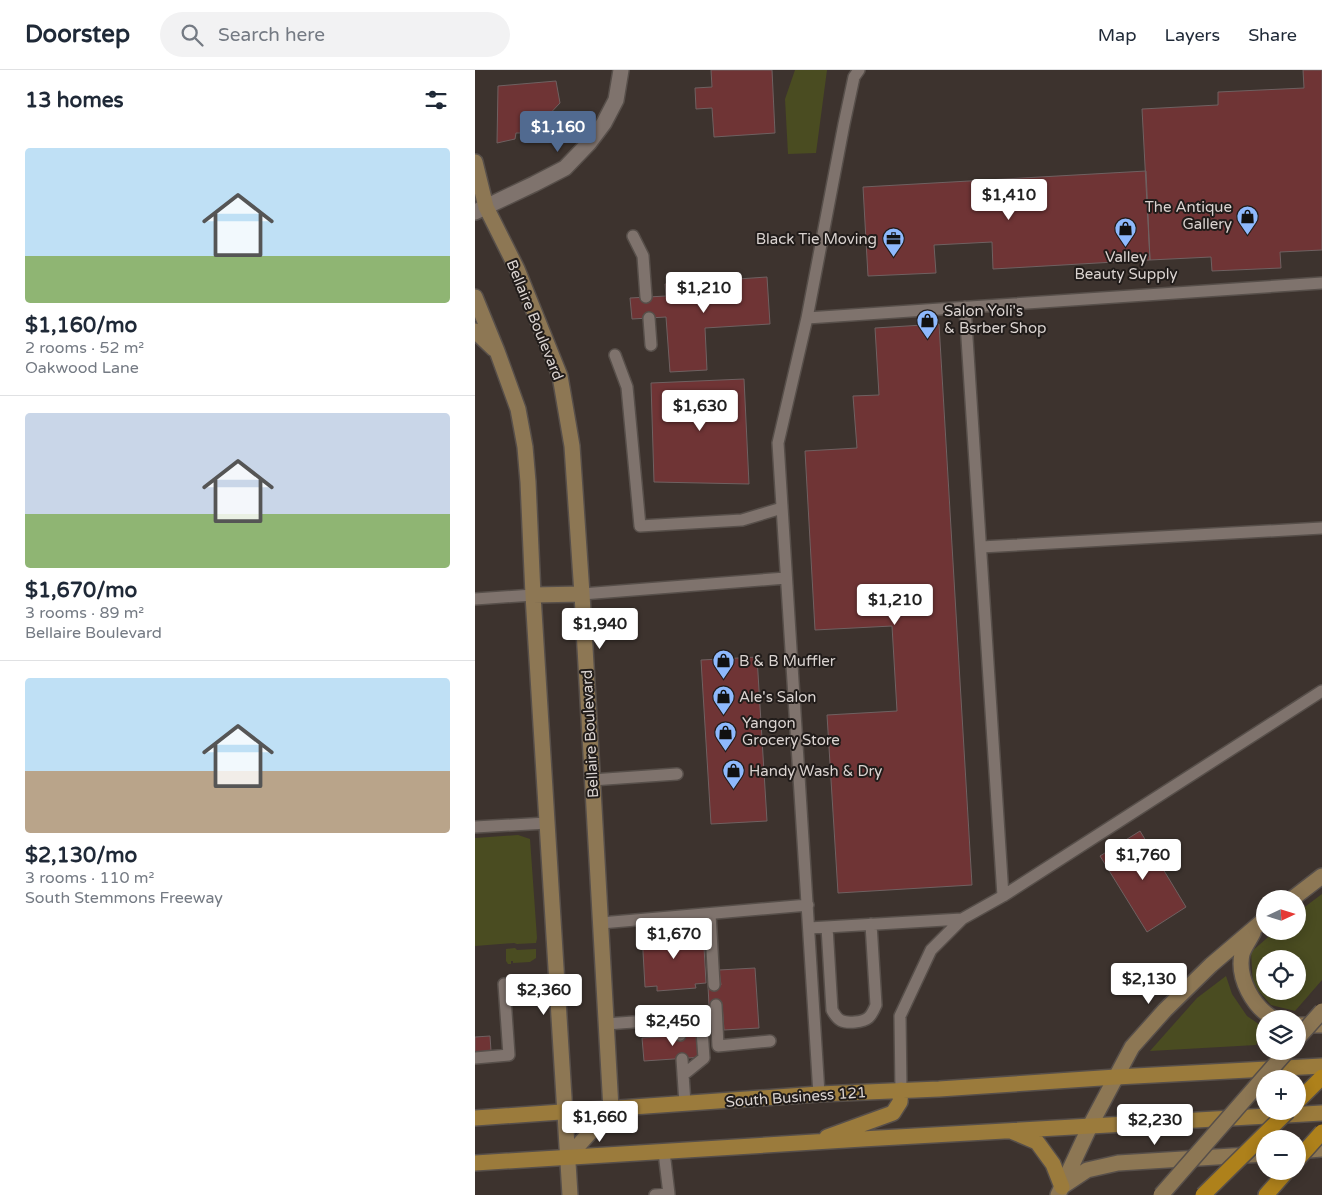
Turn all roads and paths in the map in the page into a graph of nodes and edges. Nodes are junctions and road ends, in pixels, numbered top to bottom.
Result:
1 (621, 70) edge
2 (859, 70) edge
3 (475, 162) edge
4 (481, 210) edge
5 (633, 236) dead end
6 (1322, 282) edge
7 (475, 297) edge
8 (647, 297) dead end
9 (965, 307) junction
10 (649, 318) dead end
11 (807, 318) junction
12 (475, 331) edge
13 (651, 345) dead end
14 (497, 351) junction
15 (615, 355) dead end
16 (782, 508) junction
17 (1322, 528) edge
18 (981, 547) junction
19 (786, 578) junction
20 (582, 594) junction
21 (533, 595) junction
22 (475, 599) edge
23 (1322, 691) edge
24 (677, 774) dead end
25 (592, 780) junction
26 (547, 822) junction
27 (475, 828) edge
28 (1322, 876) edge
29 (1304, 890) edge
30 (1003, 896) junction
31 (808, 905) junction
32 (710, 914) junction
33 (962, 918) junction
34 (601, 923) junction
35 (871, 924) junction
36 (1256, 926) edge
37 (827, 927) junction
38 (809, 928) junction
39 (1256, 930) edge
40 (557, 980) junction
41 (715, 986) dead end
42 (716, 1005) dead end
43 (1262, 1010) edge
44 (1322, 1011) edge
45 (679, 1019) junction
46 (606, 1024) junction
47 (1306, 1025) edge
48 (1322, 1025) edge
49 (1306, 1029) edge
50 (681, 1035) dead end
51 (770, 1041) dead end
52 (475, 1058) edge
53 (682, 1059) dead end
54 (1279, 1060) edge
55 (1322, 1066) edge
56 (683, 1075) junction
57 (1116, 1077) junction
58 (1322, 1077) edge
59 (901, 1090) junction
60 (1306, 1093) edge
61 (819, 1094) junction
62 (685, 1104) junction
63 (611, 1109) junction
64 (564, 1112) junction
65 (1322, 1113) edge
66 (475, 1118) edge
67 (1279, 1120) edge
68 (1091, 1124) junction
69 (1007, 1130) junction
70 (1322, 1132) edge
71 (811, 1142) junction
72 (1322, 1149) edge
73 (1306, 1150) edge
74 (1306, 1150) edge
75 (664, 1152) junction
76 (1256, 1155) edge
77 (567, 1157) junction
78 (475, 1163) edge
79 (1279, 1180) edge
80 (1060, 1191) edge
81 (570, 1195) edge
82 (655, 1195) edge
83 (1161, 1195) edge
84 (1203, 1195) edge
85 (1266, 1195) edge

1 - 4 street
2 - 11 lane
3 - 4 main road, Bellaire Boulevard
4 - 20 main road, Bellaire Boulevard
5 - 8 lane
6 - 9 lane
7 - 14 main road
9 - 11 lane
9 - 18 lane
10 - 13 lane
11 - 16 lane
12 - 14 main road
14 - 21 main road
15 - 16 lane
16 - 19 lane
17 - 18 lane
18 - 30 lane
19 - 20 lane
19 - 31 lane
20 - 21 main road
20 - 25 main road, Bellaire Boulevard
21 - 22 lane
21 - 26 main road
23 - 30 lane
24 - 25 lane
25 - 34 main road, Bellaire Boulevard
26 - 27 lane
26 - 40 main road
28 - 29 main road
30 - 33 lane
31 - 32 lane
31 - 38 lane
32 - 34 lane
32 - 41 lane
33 - 35 lane
33 - 59 lane
34 - 46 main road, Bellaire Boulevard
35 - 37 lane
35 - 37 lane
36 - 57 main road
37 - 38 lane
38 - 61 lane
39 - 43 main road
40 - 52 lane
40 - 64 main road
42 - 51 lane
44 - 49 main road, bridge
45 - 46 lane
45 - 50 lane
45 - 56 lane
46 - 63 main road, Bellaire Boulevard
47 - 48 main road
53 - 56 lane
54 - 83 main road, bridge
55 - 57 main road, South Business 121
56 - 62 lane
57 - 59 main road, South Business 121
57 - 68 main road
58 - 60 highway
59 - 61 main road, South Business 121
59 - 71 main road
61 - 62 main road, South Business 121
62 - 63 main road, South Business 121
63 - 64 main road, South Business 121
63 - 77 main road
64 - 66 main road, South Business 121
64 - 77 main road
65 - 68 main road
67 - 84 highway, bridge
68 - 69 main road
68 - 80 main road
69 - 71 main road
69 - 80 main road
70 - 73 highway, bridge
71 - 75 main road
72 - 74 main road
75 - 77 main road
75 - 82 lane
76 - 80 main road
77 - 78 main road
77 - 81 main road
79 - 85 highway

